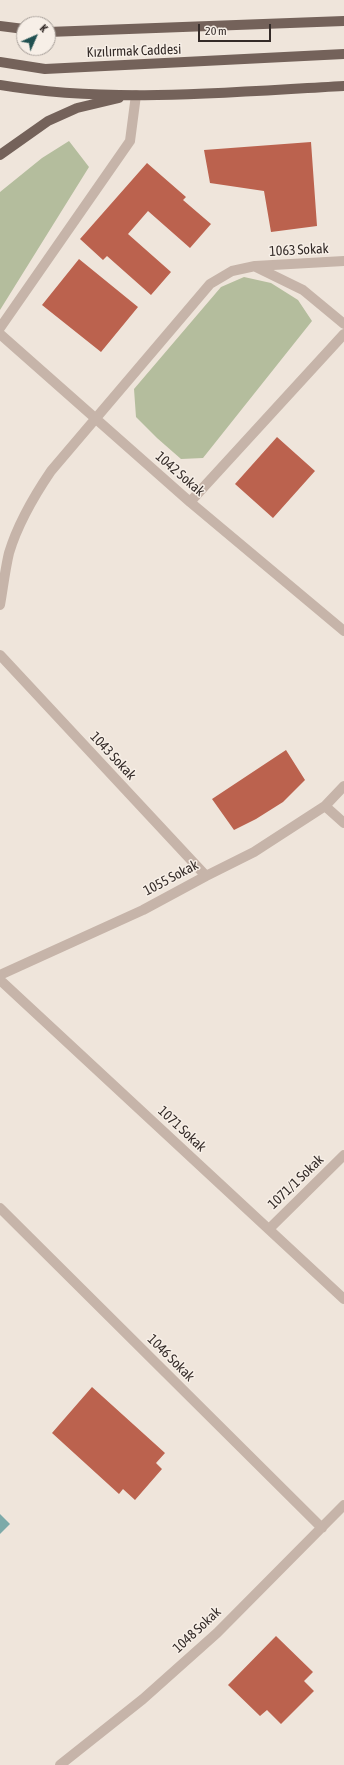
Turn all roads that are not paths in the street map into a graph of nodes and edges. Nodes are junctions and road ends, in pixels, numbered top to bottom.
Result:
1 (344, 21) edge
2 (0, 26) edge
3 (16, 28) edge
4 (56, 32) edge
5 (344, 54) edge
6 (0, 62) edge
7 (0, 85) edge
8 (344, 86) edge
9 (136, 95) junction
10 (0, 155) edge
11 (344, 261) edge
12 (255, 266) junction
13 (344, 324) edge
14 (0, 328) edge
15 (0, 334) edge
16 (344, 334) edge
17 (95, 418) junction
18 (190, 502) junction
19 (0, 605) edge
20 (344, 631) edge
21 (0, 655) edge
22 (344, 786) edge
23 (324, 806) junction
24 (344, 823) edge
25 (206, 876) junction
26 (0, 975) edge
27 (0, 980) edge
28 (344, 1155) edge
29 (0, 1208) edge
30 (269, 1229) junction
31 (344, 1299) edge
32 (344, 1506) edge
33 (322, 1528) junction
34 (60, 1765) edge

1 - 4 main road, Kızılırmak Caddesi
2 - 3 main road
5 - 6 main road, Kızılırmak Caddesi
7 - 9 main road
8 - 9 main road
9 - 10 main road
9 - 14 street
11 - 12 street, 1063 Sokak
12 - 13 street
12 - 17 street, 1063 Sokak
15 - 17 street, 1042 Sokak
16 - 18 street
17 - 18 street, 1042 Sokak
17 - 19 street, 1063 Sokak
18 - 20 street, 1042 Sokak
21 - 25 street, 1043 Sokak
22 - 23 street, 1055 Sokak
23 - 24 street
23 - 25 street, 1055 Sokak
25 - 26 street, 1055 Sokak
27 - 30 street, 1071 Sokak
28 - 30 street, 1071/1 Sokak
29 - 33 street, 1046 Sokak
30 - 31 street, 1071 Sokak
32 - 33 street, 1048 Sokak
33 - 34 street, 1048 Sokak

